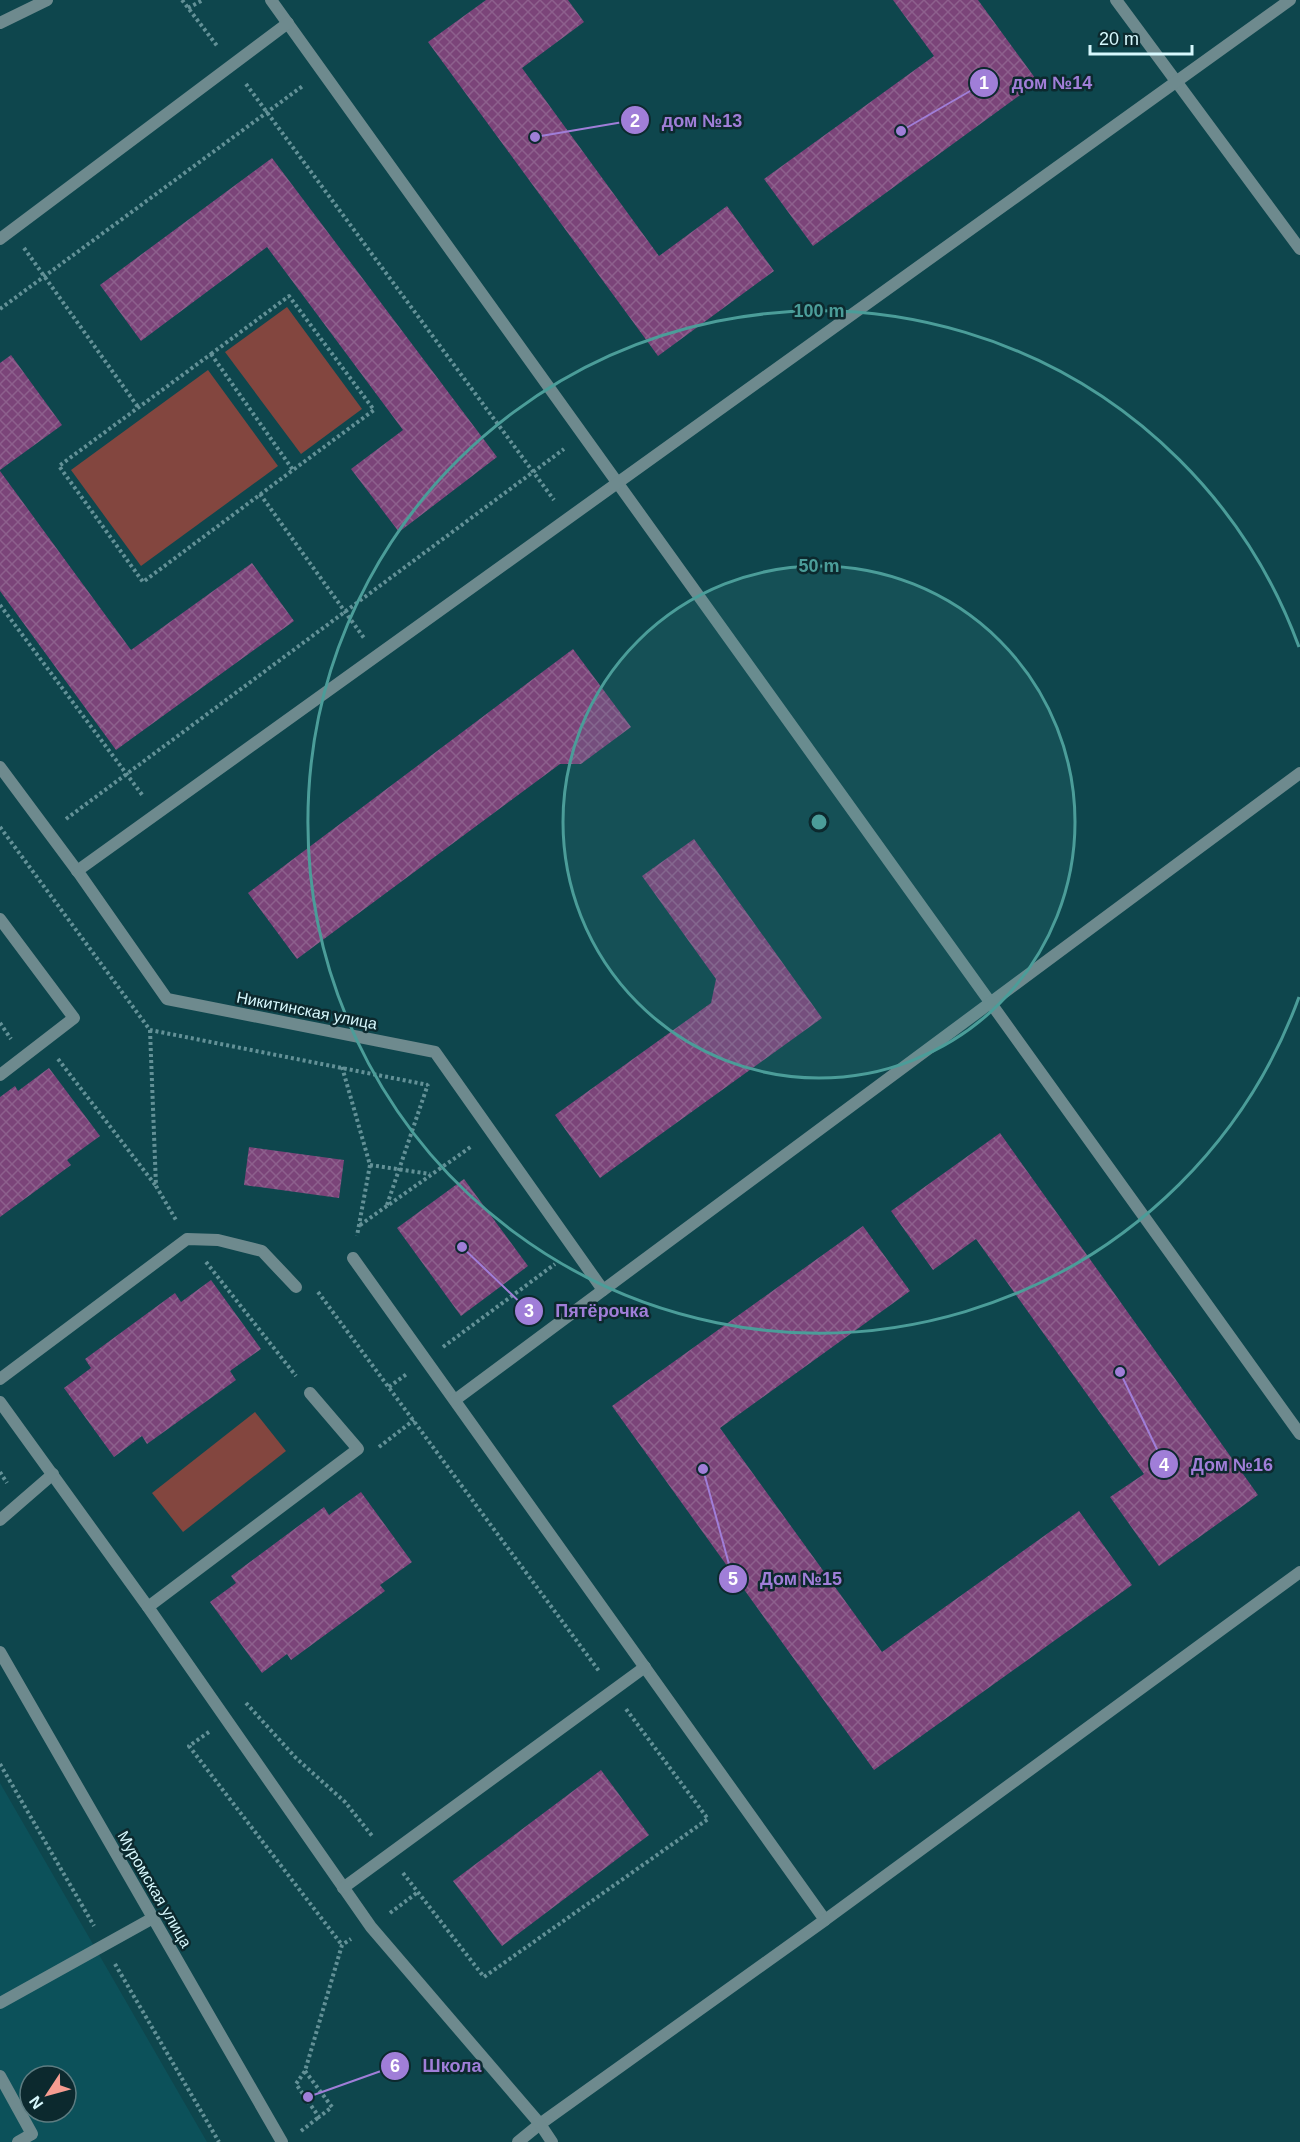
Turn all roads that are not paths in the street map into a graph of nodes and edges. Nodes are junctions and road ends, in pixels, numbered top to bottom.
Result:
1 (47, 0) edge
2 (271, 0) edge
3 (1116, 0) edge
4 (1290, 0) edge
5 (288, 23) junction
6 (0, 24) edge
7 (1176, 82) junction
8 (0, 239) edge
9 (1300, 249) edge
10 (618, 483) junction
11 (0, 767) edge
12 (1300, 773) edge
13 (77, 871) junction
14 (0, 919) edge
15 (992, 1002) junction
16 (0, 1075) edge
17 (353, 1258) road end
18 (296, 1287) road end
19 (603, 1290) junction
20 (0, 1379) edge
21 (310, 1393) dead end
22 (455, 1400) junction
23 (0, 1402) edge
24 (1300, 1434) edge
25 (53, 1474) junction
26 (0, 1520) edge
27 (1300, 1572) edge
28 (148, 1607) junction
29 (0, 1652) edge
30 (645, 1667) junction
31 (343, 1888) junction
32 (153, 1918) junction
33 (825, 1920) junction
34 (0, 2003) edge
35 (0, 2076) edge
36 (540, 2124) junction
37 (18, 2142) edge
38 (282, 2142) edge
39 (518, 2142) edge
40 (552, 2142) edge

1 - 6 street
2 - 5 street
3 - 7 street
4 - 7 street
5 - 8 street
5 - 10 street
7 - 9 street
7 - 10 street
10 - 13 street
10 - 15 street
11 - 13 street, Никитинская улица
12 - 15 street
13 - 19 street, Никитинская улица
14 - 16 street
15 - 19 street
15 - 24 street
17 - 22 street
18 - 20 street
19 - 22 street
21 - 28 street
22 - 30 street
23 - 25 street
25 - 26 street
25 - 28 street
27 - 33 street
28 - 31 street
29 - 32 street, Муромская улица
30 - 31 street
30 - 33 street
31 - 36 street
32 - 34 street
32 - 38 street, Муромская улица
33 - 36 street
35 - 37 street
36 - 39 street
36 - 40 street

